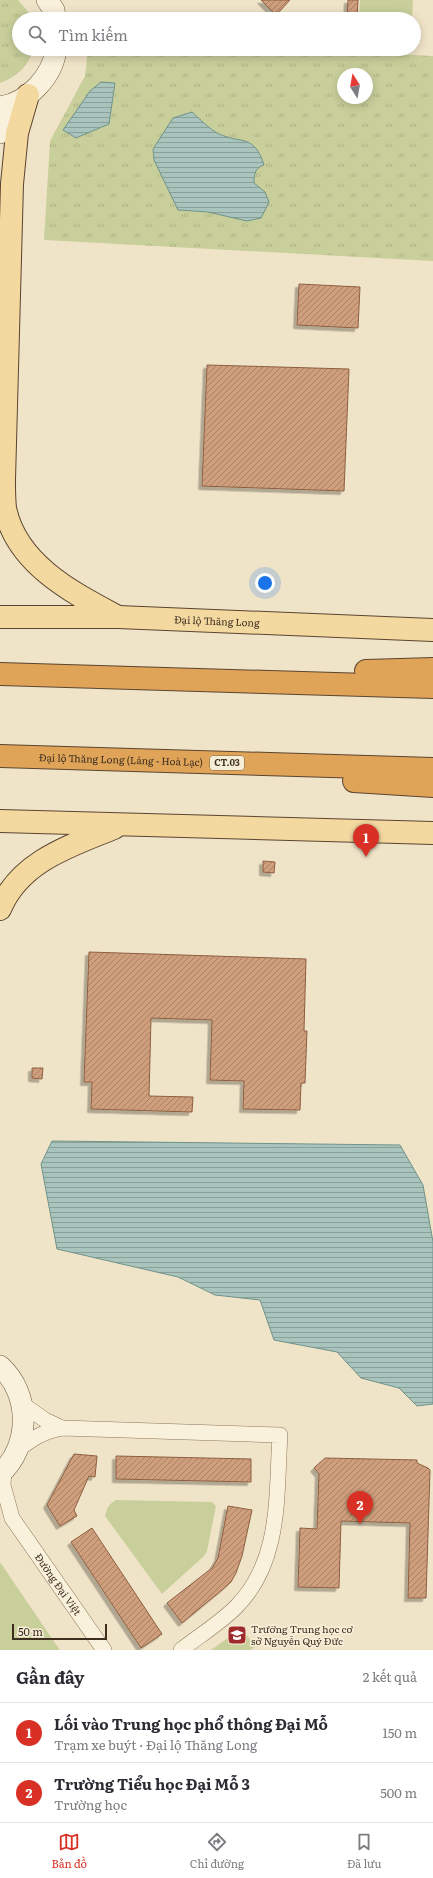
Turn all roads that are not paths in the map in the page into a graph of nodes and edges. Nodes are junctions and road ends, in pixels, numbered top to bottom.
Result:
1 (48, 0) edge
2 (54, 12) edge
3 (55, 56) edge
4 (28, 95) junction
5 (3, 106) edge
6 (0, 134) edge
7 (0, 617) edge
8 (118, 618) junction
9 (433, 630) edge
10 (433, 669) edge
11 (0, 674) edge
12 (69, 676) junction
13 (433, 687) edge
14 (0, 756) edge
15 (22, 757) junction
16 (433, 769) edge
17 (433, 786) edge
18 (0, 821) edge
19 (123, 825) junction
20 (433, 833) edge
21 (0, 909) edge
22 (0, 1366) edge
23 (22, 1404) junction
24 (62, 1428) junction
25 (16, 1451) junction
26 (2, 1472) edge
27 (6, 1514) edge
28 (104, 1650) edge
29 (181, 1650) edge

1 - 2 street
3 - 4 street
4 - 5 street
4 - 8 main road
5 - 6 street
7 - 8 main road, Đại lộ Thăng Long
8 - 9 main road, Đại lộ Thăng Long
10 - 12 highway
11 - 12 highway
12 - 13 highway
14 - 15 highway, Đại lộ Thăng Long (Láng - Hoà Lạc) / CT.03
15 - 16 highway, Đại lộ Thăng Long (Láng - Hoà Lạc) / CT.03
15 - 17 highway
18 - 19 main road
19 - 20 main road
19 - 21 main road
22 - 23 street
23 - 24 street
23 - 25 street
24 - 25 street
24 - 29 street
25 - 26 street
26 - 27 street, Đường Đại Việt
27 - 28 street, Đường Đại Việt

